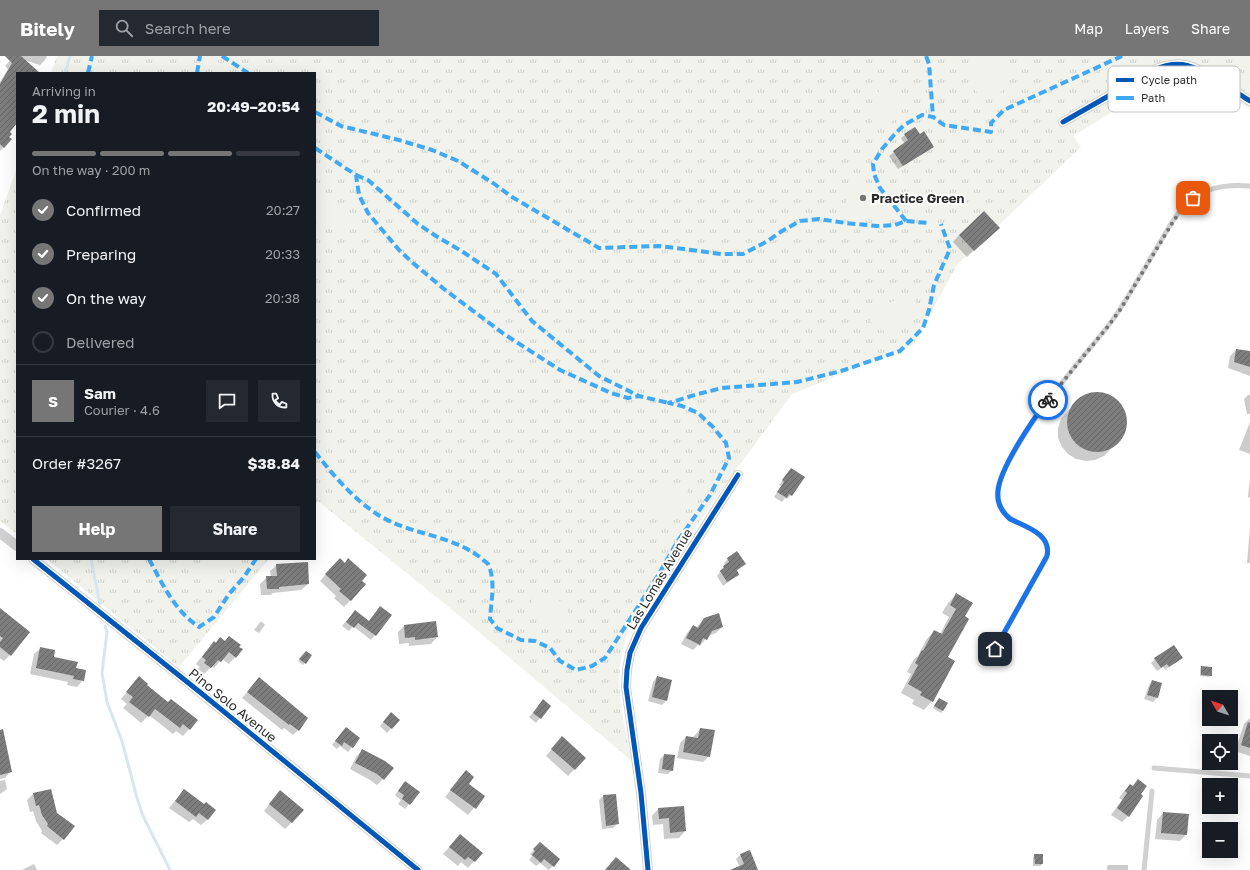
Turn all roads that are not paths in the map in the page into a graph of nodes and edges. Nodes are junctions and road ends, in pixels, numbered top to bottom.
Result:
1 (1164, 66) edge
2 (1191, 66) edge
3 (1240, 95) edge
4 (1108, 96) edge
5 (1250, 101) edge
6 (1063, 122) dead end
7 (1250, 186) edge
8 (738, 475) dead end
9 (0, 533) edge
10 (16, 545) edge
11 (34, 560) edge
12 (995, 649) dead end
13 (1154, 768) dead end
14 (1250, 776) edge
15 (1152, 791) dead end
16 (418, 870) edge
17 (648, 870) edge
18 (1144, 870) edge

1 - 2 street
3 - 5 street
4 - 6 street
7 - 12 lane
8 - 17 street, Las Lomas Avenue
9 - 10 street
11 - 16 street, Pino Solo Avenue
13 - 14 lane
15 - 18 lane

